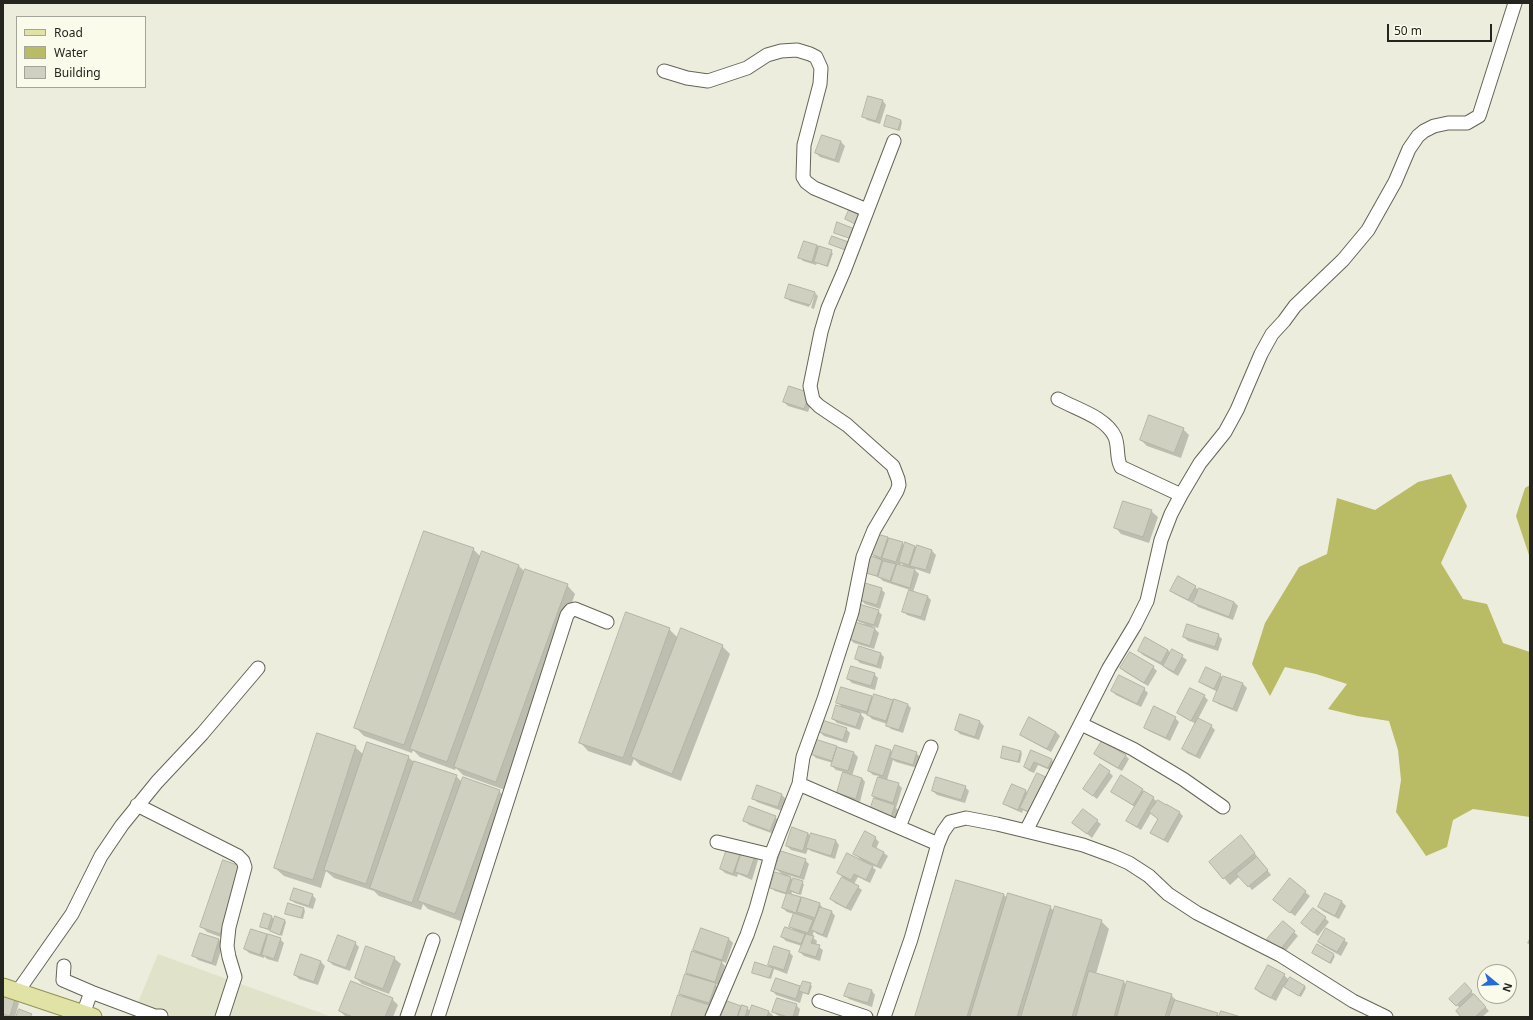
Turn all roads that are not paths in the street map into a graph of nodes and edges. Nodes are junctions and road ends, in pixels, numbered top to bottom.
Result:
1 (1515, 3) edge
2 (664, 71) dead end
3 (894, 141) dead end
4 (867, 210) junction
5 (1058, 399) dead end
6 (1181, 495) junction
7 (607, 622) dead end
8 (258, 668) dead end
9 (1081, 724) junction
10 (931, 747) dead end
11 (799, 784) junction
12 (137, 805) junction
13 (1222, 807) dead end
14 (900, 827) junction
15 (1026, 831) junction
16 (717, 842) dead end
17 (938, 844) junction
18 (771, 855) junction
19 (433, 940) dead end
20 (64, 966) dead end
21 (10, 989) edge
22 (91, 992) junction
23 (819, 1001) dead end
24 (78, 1015) edge
25 (161, 1016) dead end
26 (222, 1017) edge
27 (407, 1017) edge
28 (438, 1017) edge
29 (712, 1017) edge
30 (866, 1017) edge
31 (884, 1017) edge
32 (1386, 1017) edge

1 - 6 street
2 - 4 street
3 - 4 street
4 - 11 street
5 - 6 street
6 - 9 street
7 - 28 street
8 - 12 street
9 - 13 street
9 - 15 street
10 - 14 street
11 - 14 street
11 - 18 street
12 - 21 street
12 - 26 street
14 - 17 street
15 - 17 street
15 - 32 street
16 - 18 street
17 - 31 street
18 - 29 street
19 - 27 street
20 - 22 street
21 - 24 main road
22 - 24 street
22 - 25 street
23 - 30 street

